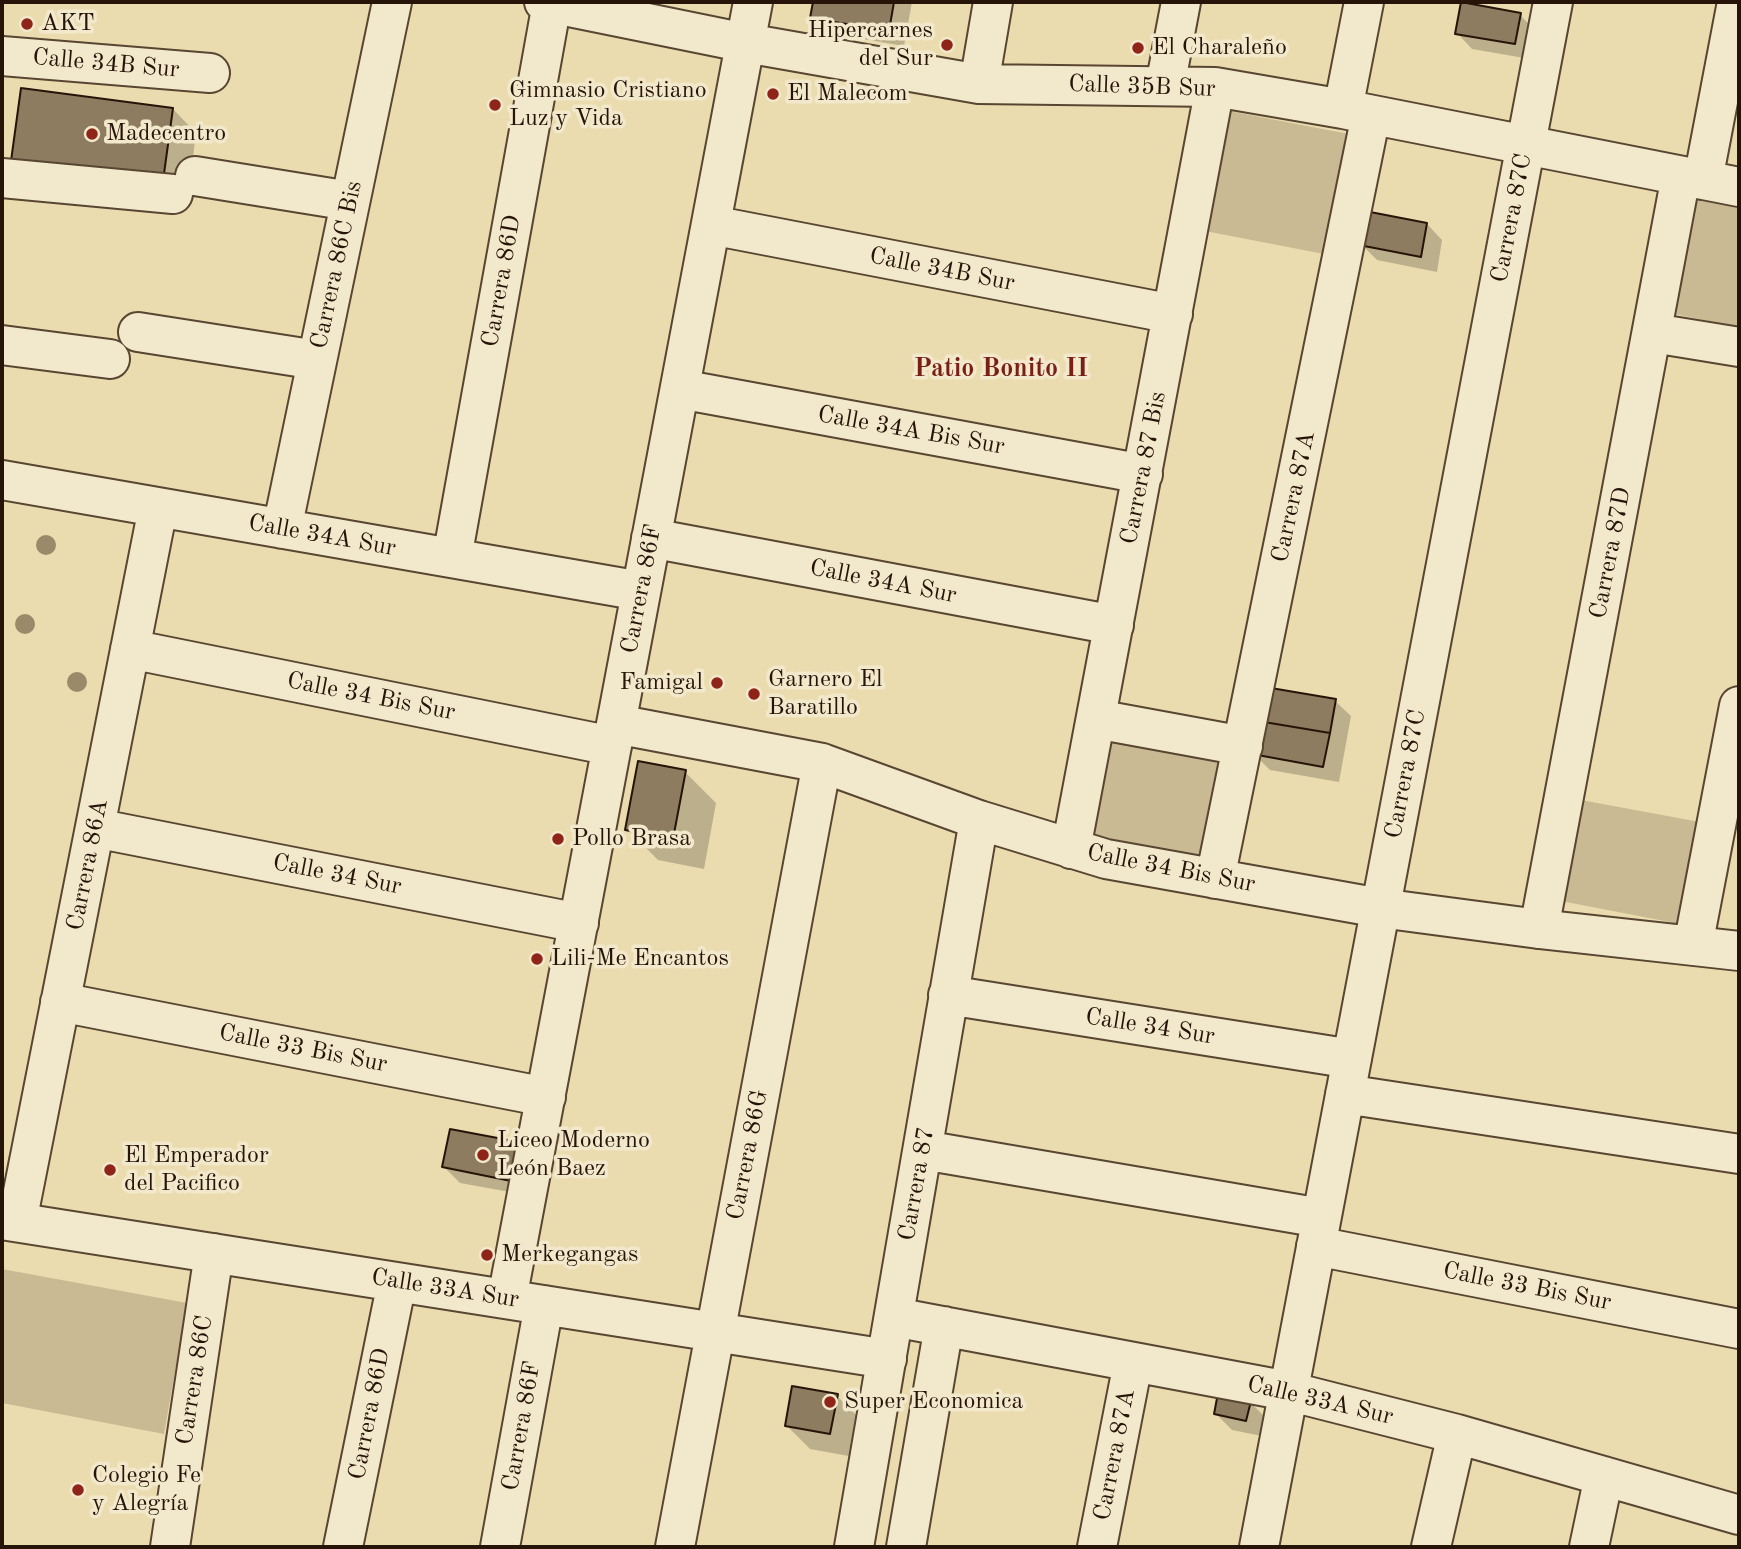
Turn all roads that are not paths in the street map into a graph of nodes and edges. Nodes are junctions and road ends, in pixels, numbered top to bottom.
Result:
1 (392, 2) edge
2 (753, 2) edge
3 (993, 2) edge
4 (1181, 2) edge
5 (1364, 2) edge
6 (1553, 2) edge
7 (1737, 2) edge
8 (548, 3) edge
9 (746, 43) junction
10 (2, 56) edge
11 (210, 73) dead end
12 (979, 83) junction
13 (1165, 86) junction
14 (1214, 87) junction
15 (1357, 112) junction
16 (1526, 145) junction
17 (2, 178) edge
18 (1708, 181) edge
19 (350, 201) junction
20 (711, 225) junction
21 (1173, 314) junction
22 (138, 332) dead end
23 (1653, 332) junction
24 (2, 345) edge
25 (1739, 347) edge
26 (110, 359) dead end
27 (317, 360) junction
28 (680, 389) junction
29 (1143, 474) junction
30 (2, 481) edge
31 (158, 508) junction
32 (282, 529) junction
33 (651, 538) junction
34 (452, 558) junction
35 (641, 592) junction
36 (1114, 625) junction
37 (130, 649) junction
38 (1739, 706) edge
39 (1096, 719) junction
40 (614, 735) junction
41 (1243, 746) junction
42 (1735, 751) edge
43 (822, 763) junction
44 (979, 820) junction
45 (95, 828) junction
46 (1071, 849) junction
47 (1215, 878) junction
48 (1380, 908) junction
49 (579, 923) junction
50 (1539, 929) junction
51 (1693, 946) junction
52 (1739, 951) edge
53 (948, 995) junction
54 (60, 1002) junction
55 (1348, 1077) junction
56 (546, 1097) junction
57 (923, 1150) junction
58 (1739, 1154) edge
59 (9, 1221) edge
60 (1318, 1232) junction
61 (214, 1253) junction
62 (397, 1282) junction
63 (525, 1302) junction
64 (894, 1317) junction
65 (944, 1326) junction
66 (1739, 1329) edge
67 (715, 1332) junction
68 (887, 1359) junction
69 (1133, 1363) junction
70 (1288, 1391) junction
71 (1457, 1434) junction
72 (1604, 1476) junction
73 (1739, 1515) edge
74 (170, 1547) edge
75 (343, 1547) edge
76 (500, 1547) edge
77 (675, 1547) edge
78 (855, 1547) edge
79 (906, 1547) edge
80 (1097, 1547) edge
81 (1259, 1547) edge
82 (1431, 1547) edge
83 (1589, 1547) edge

1 - 19 street, Carrera 86C Bis
2 - 9 street, Carrera 86F
3 - 12 street
4 - 13 street
5 - 15 street, Carrera 87A
6 - 16 street, Carrera 87C
7 - 18 street, Carrera 87D
8 - 9 street, Calle 35B Sur
8 - 34 street, Carrera 86D
9 - 12 street, Calle 35B Sur
9 - 20 street, Carrera 86F
10 - 11 street, Calle 34B Sur
12 - 13 street, Calle 35B Sur
13 - 14 street, Calle 35B Sur
14 - 15 street, Calle 35B Sur
14 - 21 street, Carrera 87 Bis
15 - 16 street, Calle 35B Sur
15 - 41 street, Carrera 87A
16 - 18 street, Calle 35B Sur
16 - 48 street, Carrera 87C
17 - 19 street
18 - 23 street, Carrera 87D
19 - 27 street, Carrera 86C Bis
20 - 21 street, Calle 34B Sur
20 - 28 street, Carrera 86F
21 - 29 street, Carrera 87 Bis
22 - 27 street
23 - 25 street
23 - 50 street, Carrera 87D
24 - 26 street
27 - 32 street, Carrera 86C Bis
28 - 29 street, Calle 34A Bis Sur
28 - 33 street, Carrera 86F
29 - 36 street, Carrera 87 Bis
30 - 31 street, Calle 34A Sur
31 - 32 street, Calle 34A Sur
31 - 37 street, Carrera 86A
32 - 34 street, Calle 34A Sur
33 - 35 street, Carrera 86F
33 - 36 street, Calle 34A Sur
34 - 35 street, Calle 34A Sur
35 - 40 street, Carrera 86F
36 - 39 street, Carrera 87 Bis
37 - 40 street, Calle 34 Bis Sur
37 - 45 street, Carrera 86A
38 - 42 street
39 - 41 street
39 - 46 street, Carrera 87 Bis
40 - 43 street, Calle 34 Bis Sur
40 - 49 street, Carrera 86F
41 - 47 street, Carrera 87A
42 - 51 street
43 - 44 street, Calle 34 Bis Sur
43 - 67 street, Carrera 86G
44 - 46 street, Calle 34 Bis Sur
44 - 53 street, Carrera 87
45 - 49 street, Calle 34 Sur
45 - 54 street, Carrera 86A
46 - 47 street, Calle 34 Bis Sur
47 - 48 street, Calle 34 Bis Sur
48 - 50 street, Calle 34 Bis Sur
48 - 55 street, Carrera 87C
49 - 56 street, Carrera 86F
50 - 51 street, Calle 34 Bis Sur
51 - 52 street, Calle 34 Bis Sur
53 - 55 street, Calle 34 Sur
53 - 57 street, Carrera 87
54 - 56 street, Calle 33 Bis Sur
54 - 59 street, Carrera 86A
55 - 58 street, Calle 34 Sur
55 - 60 street, Carrera 87C
56 - 63 street, Carrera 86F
57 - 60 street, Calle 33 Bis Sur
57 - 64 street, Carrera 87
59 - 61 street, Calle 33A Sur
60 - 66 street, Calle 33 Bis Sur
60 - 70 street, Carrera 87C
61 - 62 street, Calle 33A Sur
61 - 74 street, Carrera 86C
62 - 63 street, Calle 33A Sur
62 - 75 street, Carrera 86D
63 - 67 street, Calle 33A Sur
63 - 76 street, Carrera 86F
64 - 65 street, Calle 33A Sur
64 - 68 street, Carrera 87
65 - 69 street, Calle 33A Sur
65 - 79 street
67 - 68 street, Calle 33A Sur
67 - 77 street, Carrera 86G
68 - 78 street, Carrera 87
69 - 70 street, Calle 33A Sur
69 - 80 street, Carrera 87A
70 - 71 street, Calle 33A Sur
70 - 81 street, Carrera 87C
71 - 72 street, Calle 33A Sur
71 - 82 street
72 - 73 street, Calle 33A Sur
72 - 83 street

